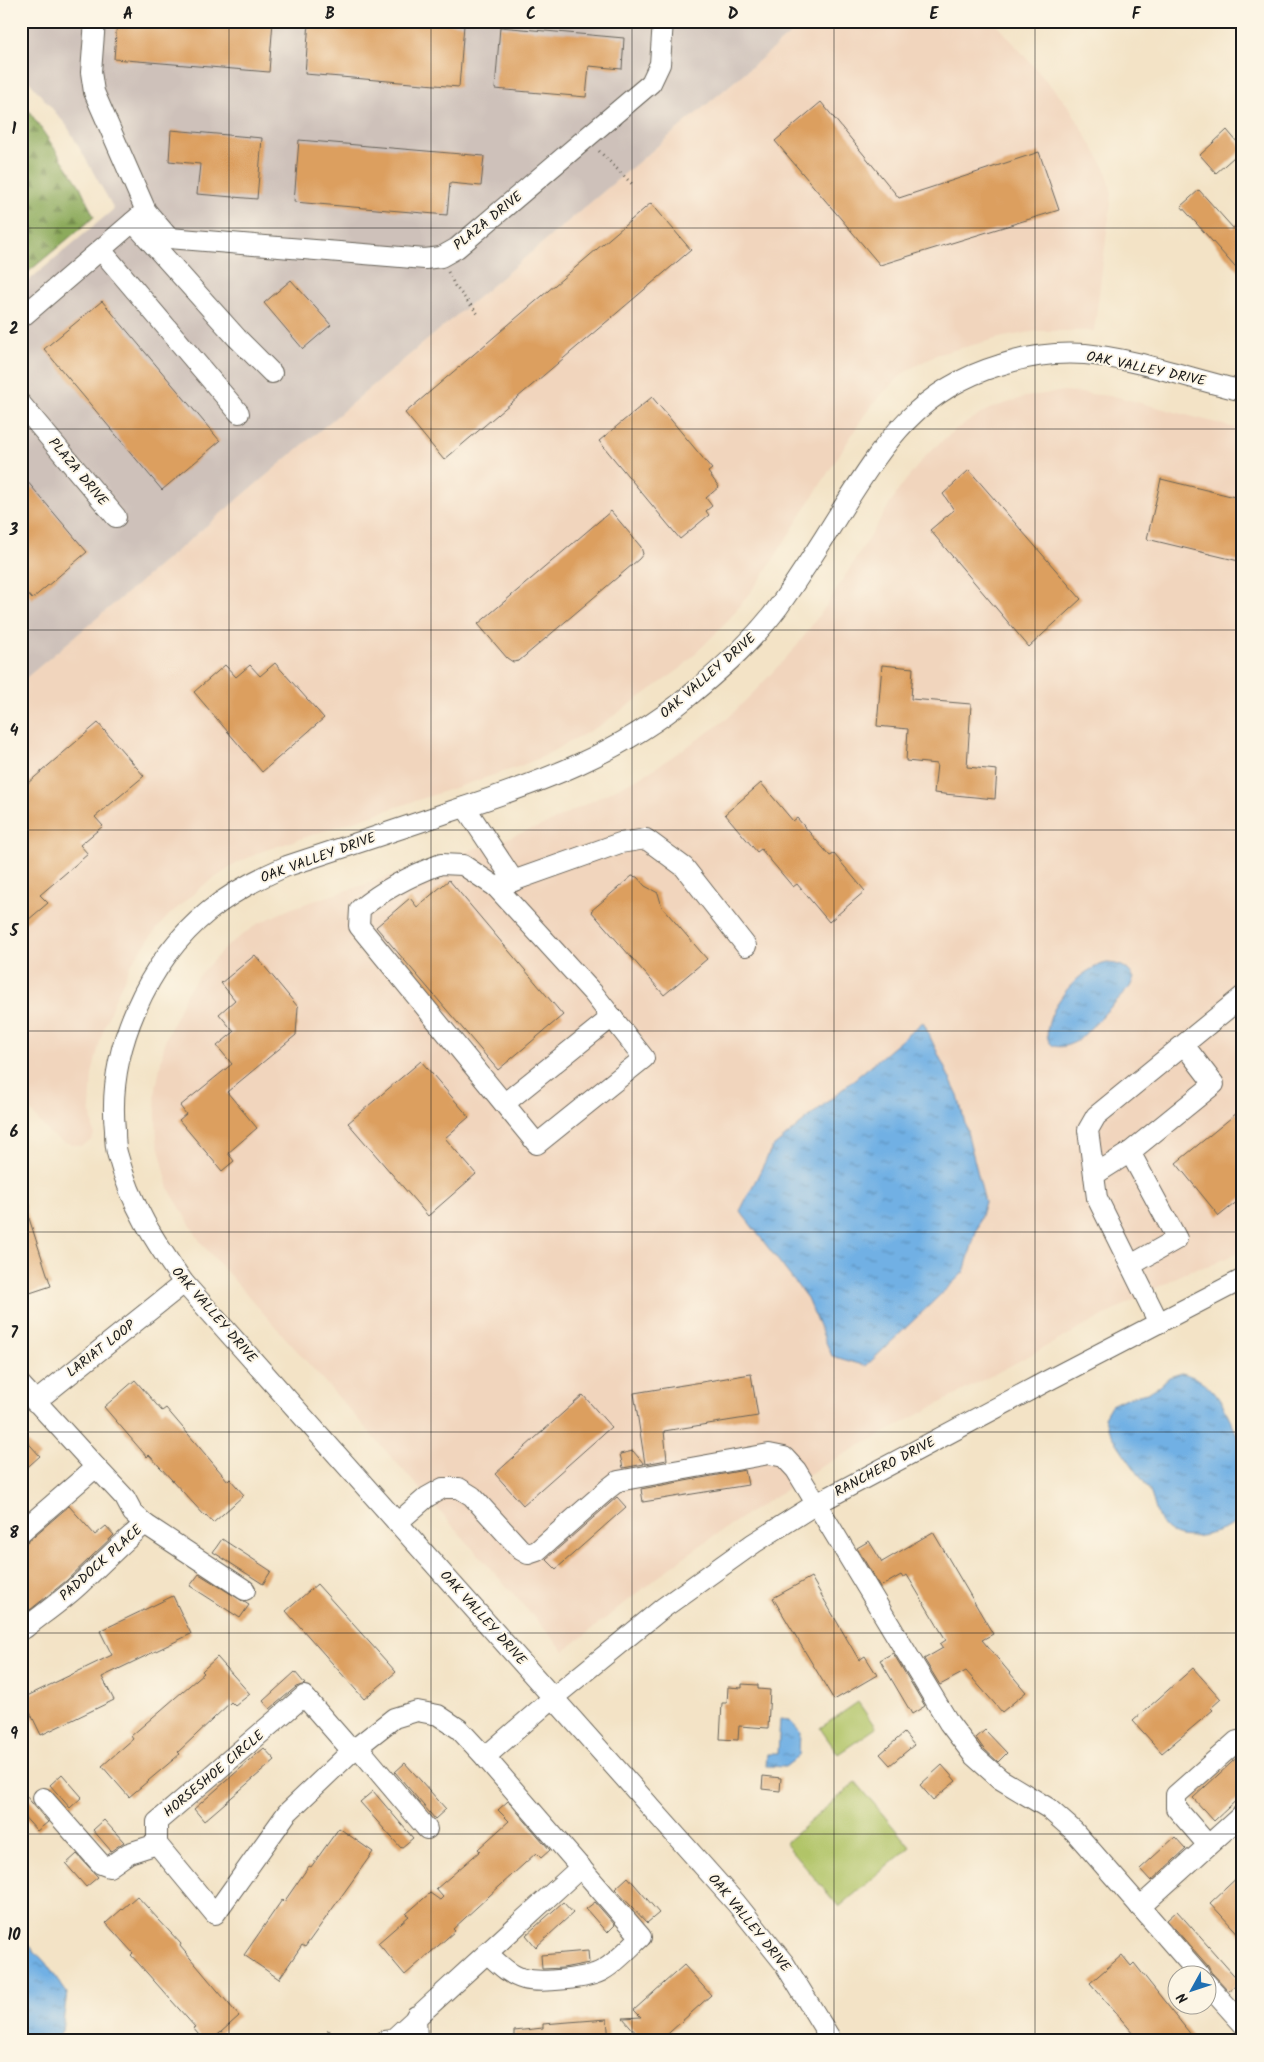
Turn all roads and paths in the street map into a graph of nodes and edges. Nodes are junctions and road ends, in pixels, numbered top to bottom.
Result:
1 (96, 21) edge
2 (663, 21) edge
3 (587, 138) junction
4 (632, 184) dead end
5 (139, 216) junction
6 (101, 250) junction
7 (441, 257) junction
8 (478, 314) dead end
9 (21, 318) edge
10 (272, 373) dead end
11 (1243, 391) edge
12 (21, 404) edge
13 (239, 413) dead end
14 (116, 517) dead end
15 (465, 807) junction
16 (505, 884) junction
17 (746, 946) dead end
18 (1243, 996) edge
19 (612, 1017) junction
20 (1184, 1045) junction
21 (505, 1103) junction
22 (1130, 1152) junction
23 (1094, 1175) junction
24 (1131, 1265) junction
25 (1243, 1279) edge
26 (184, 1283) junction
27 (1159, 1323) junction
28 (21, 1384) edge
29 (35, 1402) junction
30 (96, 1467) junction
31 (816, 1504) junction
32 (397, 1523) junction
33 (145, 1524) junction
34 (21, 1532) edge
35 (245, 1590) dead end
36 (21, 1629) edge
37 (554, 1697) junction
38 (1243, 1740) edge
39 (355, 1749) junction
40 (485, 1757) junction
41 (44, 1798) dead end
42 (1243, 1814) edge
43 (427, 1829) dead end
44 (157, 1844) junction
45 (1208, 1845) junction
46 (580, 1867) junction
47 (1140, 1907) junction
48 (487, 1953) junction
49 (1190, 1964) edge
50 (1216, 1994) edge
51 (416, 2016) junction
52 (1243, 2024) edge
53 (329, 2029) dead end
54 (328, 2041) edge
55 (384, 2041) edge
56 (417, 2041) edge
57 (832, 2041) edge

1 - 5 street, PLAZA DRIVE
2 - 3 street, PLAZA DRIVE
3 - 4 path
3 - 7 street, PLAZA DRIVE
5 - 6 street
5 - 7 street, PLAZA DRIVE
5 - 10 street
6 - 9 street
6 - 13 street
7 - 8 path
11 - 15 street, OAK VALLEY DRIVE
12 - 14 street, PLAZA DRIVE
15 - 16 street
15 - 26 street, OAK VALLEY DRIVE
16 - 17 street
16 - 19 street
16 - 21 street
18 - 20 street
19 - 21 street
19 - 21 street
20 - 22 street
20 - 23 street
22 - 23 street
22 - 24 street
23 - 24 street
24 - 27 street
25 - 27 street, RANCHERO DRIVE
26 - 29 street, LARIAT LOOP
26 - 32 street, OAK VALLEY DRIVE
27 - 31 street, RANCHERO DRIVE
28 - 29 street
29 - 30 street, PADDOCK PLACE
30 - 33 street, PADDOCK PLACE
30 - 34 street
31 - 32 street
31 - 37 street, RANCHERO DRIVE
31 - 47 street
32 - 37 street, OAK VALLEY DRIVE
33 - 35 street
33 - 36 street, PADDOCK PLACE
37 - 40 street
37 - 57 street, OAK VALLEY DRIVE
38 - 45 street
39 - 40 street
39 - 43 street
39 - 44 street, HORSESHOE CIRCLE
39 - 44 street
40 - 46 street
41 - 44 street
42 - 45 street
45 - 47 street
46 - 48 street
46 - 48 street
47 - 49 street
48 - 51 street
50 - 52 street
51 - 55 street
51 - 56 street
53 - 54 path

